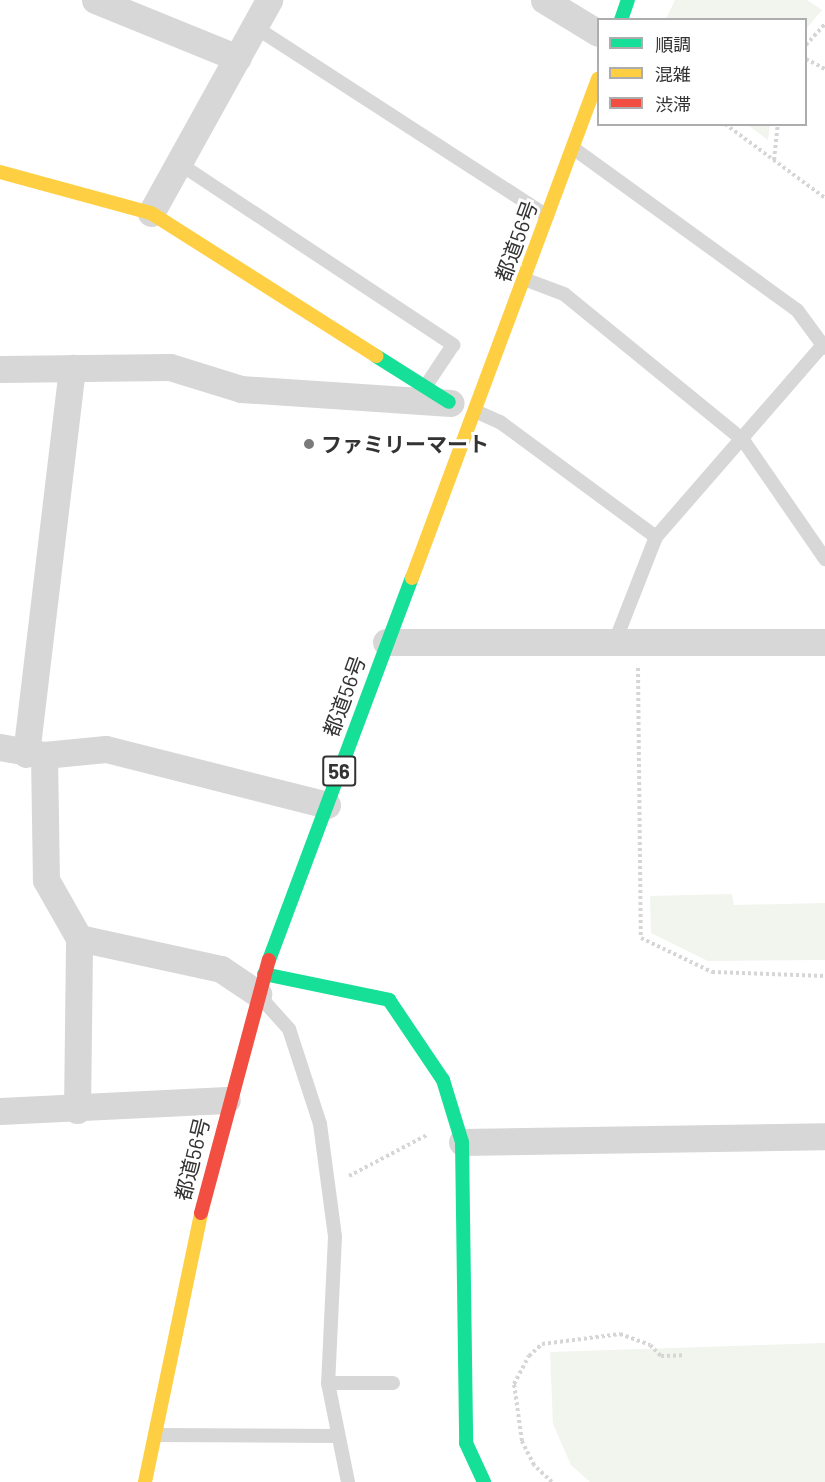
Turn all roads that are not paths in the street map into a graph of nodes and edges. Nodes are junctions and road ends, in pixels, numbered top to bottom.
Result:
1 (95, 0) edge
2 (269, 0) edge
3 (544, 0) edge
4 (628, 0) edge
5 (622, 18) edge
6 (255, 27) junction
7 (597, 32) edge
8 (238, 58) junction
9 (597, 82) edge
10 (573, 147) junction
11 (180, 164) junction
12 (0, 172) edge
13 (151, 213) junction
14 (547, 216) junction
15 (524, 279) junction
16 (824, 346) edge
17 (72, 368) junction
18 (0, 369) edge
19 (425, 387) junction
20 (449, 402) junction
21 (475, 411) junction
22 (743, 440) junction
23 (656, 537) junction
24 (825, 559) edge
25 (386, 642) junction
26 (825, 642) edge
27 (626, 644) junction
28 (0, 747) edge
29 (35, 754) junction
30 (327, 805) junction
31 (79, 938) junction
32 (261, 984) junction
33 (227, 1100) junction
34 (77, 1110) junction
35 (0, 1111) edge
36 (460, 1131) junction
37 (825, 1136) edge
38 (328, 1383) junction
39 (393, 1383) dead end
40 (155, 1435) junction
41 (337, 1436) junction
42 (145, 1482) edge
43 (348, 1482) edge
44 (484, 1482) edge

1 - 8 street
2 - 6 street
3 - 7 street
4 - 5 main road
6 - 8 street
6 - 14 lane
8 - 11 street
9 - 10 main road, 都道56号 / 56
10 - 14 main road, 都道56号 / 56
10 - 16 lane
11 - 13 street
11 - 19 lane
12 - 13 main road
13 - 19 main road
14 - 15 main road, 都道56号 / 56
15 - 21 main road, 都道56号 / 56
15 - 22 lane
16 - 22 lane
17 - 18 street
17 - 20 street
17 - 29 street
19 - 20 main road
20 - 21 street
21 - 23 lane
21 - 25 main road, 都道56号 / 56
22 - 23 lane
22 - 24 lane
23 - 27 lane
25 - 27 street
25 - 30 main road, 都道56号 / 56
26 - 27 street
28 - 29 street
29 - 30 street
29 - 31 street
30 - 32 main road, 都道56号 / 56
31 - 32 street
31 - 34 street
32 - 33 main road, 都道56号 / 56
32 - 36 main road
32 - 38 lane
33 - 34 street
33 - 40 main road, 都道56号 / 56
34 - 35 street
36 - 37 street
36 - 44 main road
38 - 39 lane
38 - 41 lane
40 - 41 lane
40 - 42 main road, 都道56号 / 56
41 - 43 lane

